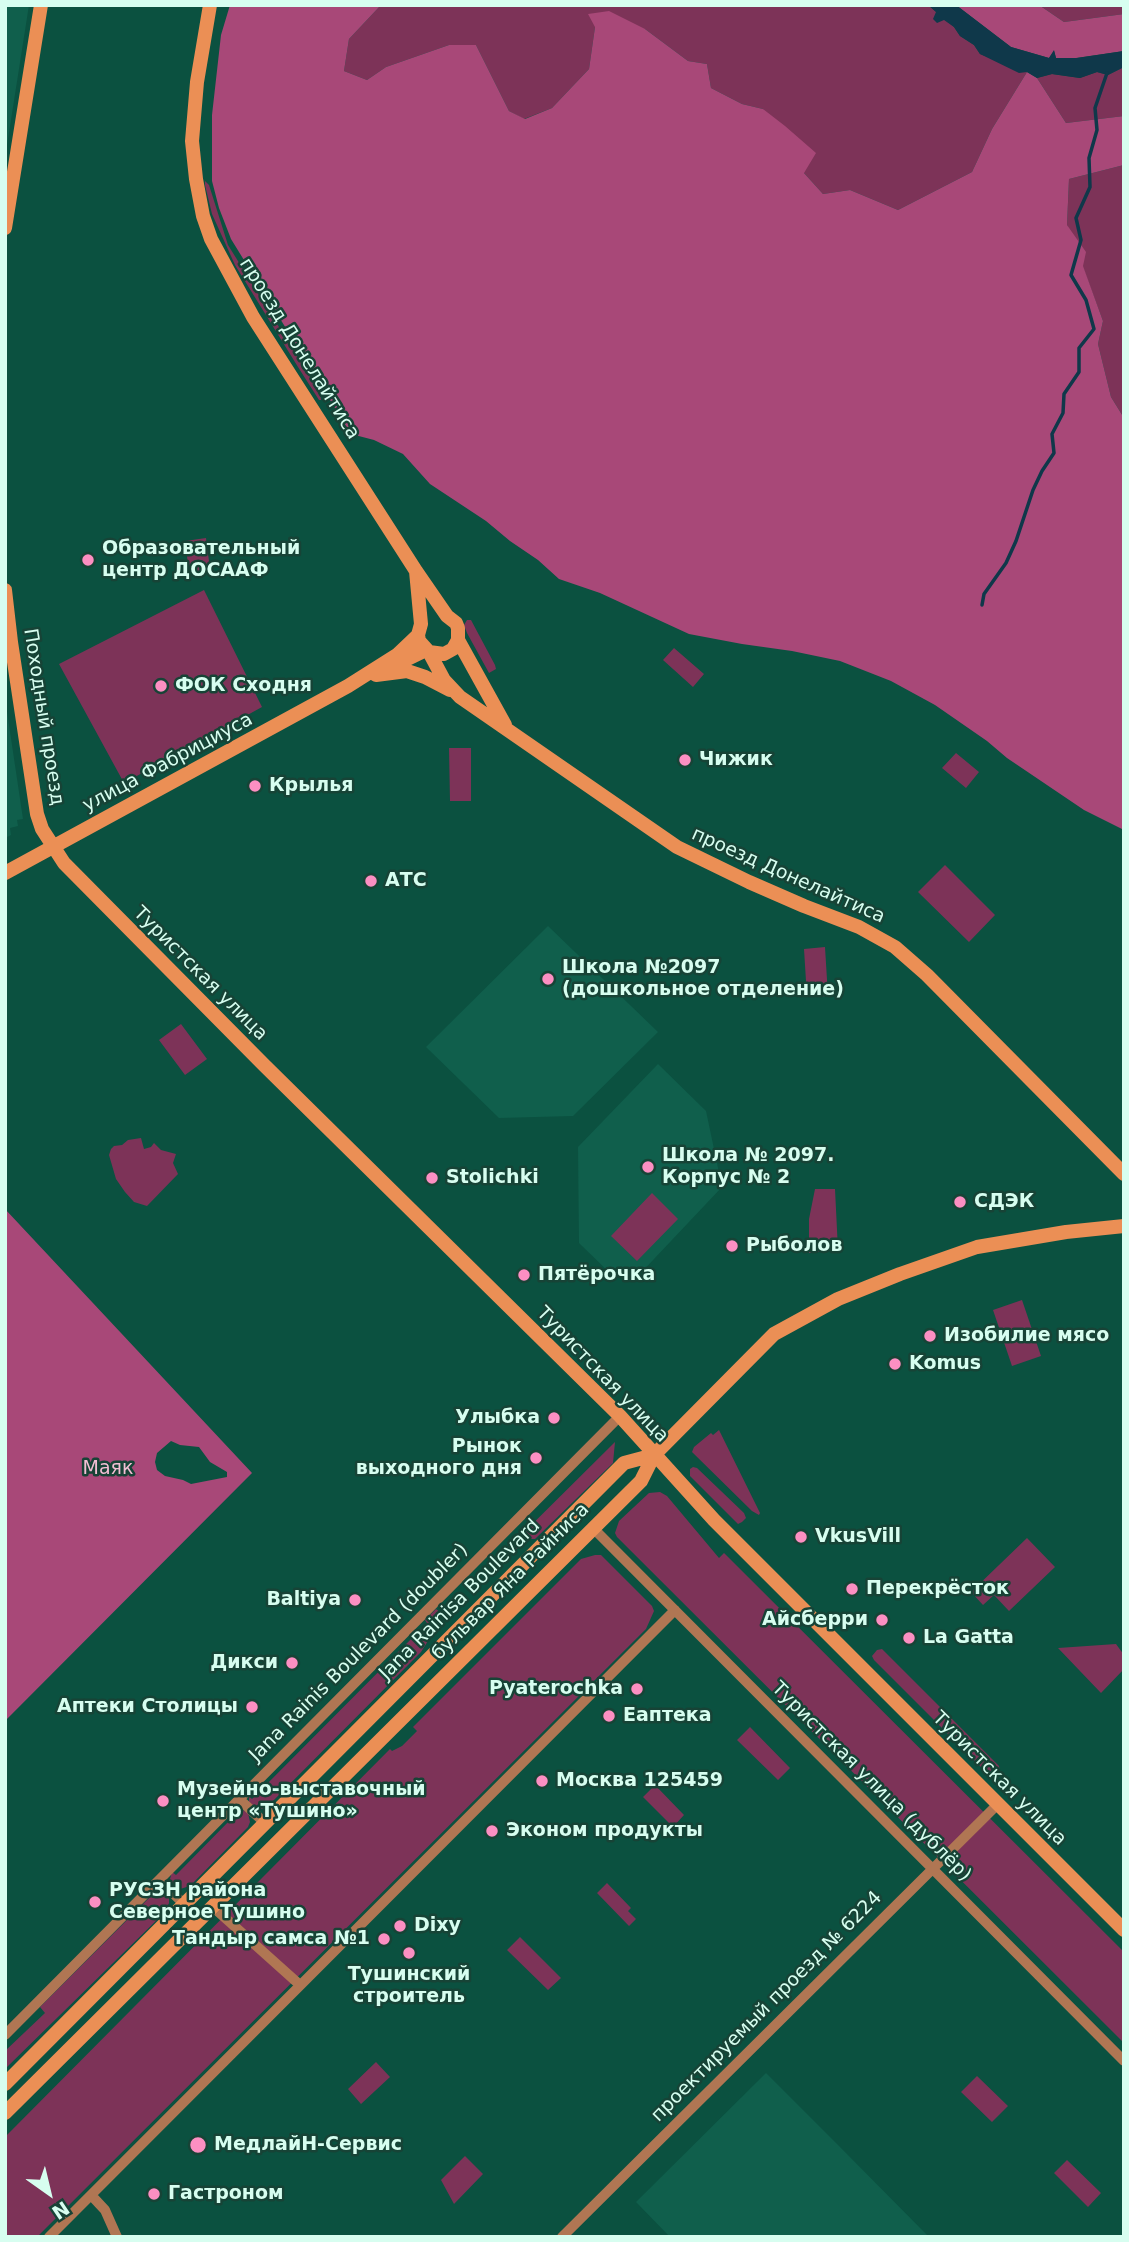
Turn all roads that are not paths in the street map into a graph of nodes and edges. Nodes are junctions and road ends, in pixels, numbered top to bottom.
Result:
1 (41, 5) edge
2 (210, 5) edge
3 (5, 228) edge
4 (416, 571) junction
5 (5, 590) edge
6 (447, 616) junction
7 (420, 629) junction
8 (458, 640) junction
9 (427, 651) junction
10 (376, 675) junction
11 (348, 686) junction
12 (460, 696) junction
13 (505, 727) junction
14 (52, 847) junction
15 (5, 873) edge
16 (1124, 1174) edge
17 (1124, 1226) edge
18 (620, 1416) junction
19 (654, 1455) junction
20 (593, 1528) junction
21 (675, 1610) junction
22 (239, 1799) junction
23 (998, 1804) junction
24 (265, 1823) junction
25 (932, 1868) junction
26 (160, 1881) junction
27 (184, 1904) junction
28 (213, 1907) junction
29 (1124, 1930) edge
30 (300, 1985) junction
31 (5, 2035) edge
32 (1124, 2061) edge
33 (5, 2084) edge
34 (5, 2113) edge
35 (91, 2195) junction
36 (49, 2237) edge
37 (117, 2237) edge
38 (562, 2237) edge

1 - 3 main road
2 - 4 main road, проезд Донелайтиса
4 - 6 main road, проезд Донелайтиса
4 - 7 main road, проезд Донелайтиса
5 - 14 main road, Походный проезд
6 - 7 main road
6 - 8 main road, проезд Донелайтиса
7 - 9 main road, проезд Донелайтиса
7 - 11 main road, улица Фабрициуса
8 - 9 main road
8 - 13 main road, проезд Донелайтиса
9 - 10 main road, улица Фабрициуса
9 - 12 main road, проезд Донелайтиса
10 - 11 main road, улица Фабрициуса
10 - 12 main road
11 - 14 main road, улица Фабрициуса
12 - 13 main road, проезд Донелайтиса
13 - 16 main road, проезд Донелайтиса
14 - 15 main road, улица Фабрициуса
14 - 18 main road, Туристская улица
17 - 19 main road, бульвар Яна Райниса
18 - 19 main road, Туристская улица
18 - 22 street, Jana Rainis Boulevard (doubler)
19 - 20 main road, бульвар Яна Райниса
19 - 23 main road, Туристская улица
19 - 24 main road, Jana Rainisa Boulevard
20 - 21 street, Туристская улица (дублёр)
20 - 28 main road, бульвар Яна Райниса
21 - 25 street, Туристская улица (дублёр)
21 - 30 street
22 - 24 street
22 - 26 street, Jana Rainis Boulevard (doubler)
23 - 25 street, проектируемый проезд № 6224
23 - 29 main road, Туристская улица
24 - 27 main road, Jana Rainisa Boulevard
25 - 32 street, Туристская улица (дублёр)
25 - 38 street, проектируемый проезд № 6224
26 - 27 street
26 - 31 street, Jana Rainis Boulevard (doubler)
27 - 33 main road, Jana Rainisa Boulevard
28 - 30 street
28 - 34 main road, бульвар Яна Райниса
30 - 35 street
35 - 36 street
35 - 37 street

